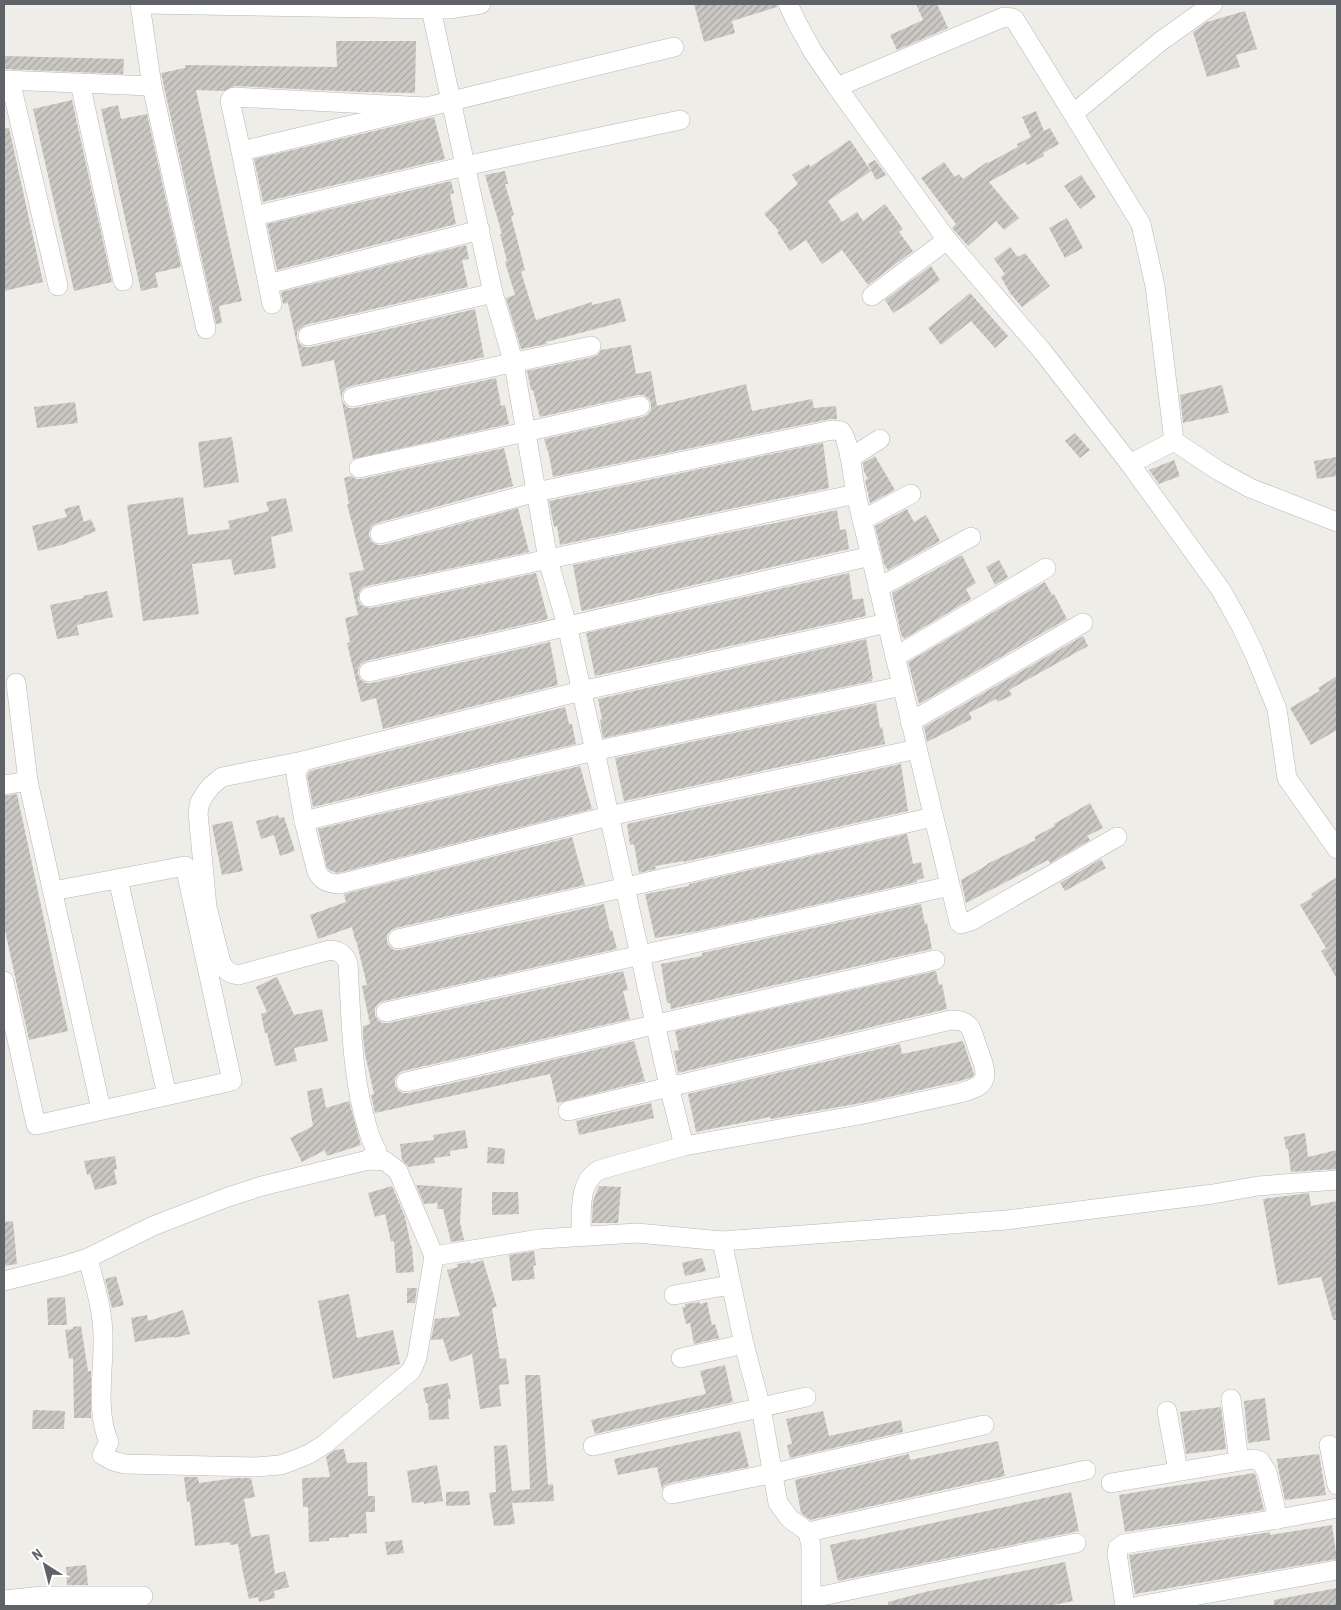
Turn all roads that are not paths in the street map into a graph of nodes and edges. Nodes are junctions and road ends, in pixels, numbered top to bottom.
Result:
1 (140, 4) edge
2 (146, 4) edge
3 (481, 4) edge
4 (788, 4) edge
5 (1213, 4) edge
6 (431, 10) junction
7 (674, 47) dead end
8 (7, 80) edge
9 (80, 83) junction
10 (152, 86) junction
11 (837, 87) junction
12 (451, 101) junction
13 (427, 107) junction
14 (1074, 113) junction
15 (680, 120) dead end
16 (240, 151) junction
17 (465, 166) junction
18 (254, 216) junction
19 (480, 230) junction
20 (947, 240) junction
21 (123, 281) dead end
22 (268, 284) junction
23 (58, 286) dead end
24 (493, 293) junction
25 (872, 296) dead end
26 (272, 304) dead end
27 (206, 329) dead end
28 (308, 336) dead end
29 (591, 346) dead end
30 (514, 364) junction
31 (353, 397) dead end
32 (640, 406) dead end
33 (525, 432) junction
34 (880, 439) dead end
35 (1174, 441) junction
36 (850, 458) junction
37 (1130, 464) junction
38 (359, 468) dead end
39 (536, 492) junction
40 (856, 494) junction
41 (912, 494) dead end
42 (862, 520) junction
43 (1337, 522) edge
44 (380, 534) dead end
45 (971, 537) dead end
46 (871, 556) junction
47 (548, 560) junction
48 (1046, 568) dead end
49 (878, 588) junction
50 (369, 597) dead end
51 (1083, 623) dead end
52 (887, 624) junction
53 (567, 625) junction
54 (895, 657) junction
55 (369, 672) dead end
56 (16, 683) dead end
57 (902, 686) junction
58 (581, 691) junction
59 (910, 722) junction
60 (917, 749) junction
61 (594, 751) junction
62 (303, 761) junction
63 (28, 780) junction
64 (4, 785) edge
65 (609, 816) junction
66 (933, 817) junction
67 (304, 821) junction
68 (1117, 838) dead end
69 (1337, 849) edge
70 (118, 879) junction
71 (624, 886) junction
72 (950, 886) junction
73 (52, 891) junction
74 (398, 939) dead end
75 (640, 954) junction
76 (936, 960) dead end
77 (4, 981) edge
78 (386, 1012) dead end
79 (655, 1025) junction
80 (406, 1082) dead end
81 (669, 1086) junction
82 (167, 1095) junction
83 (101, 1109) junction
84 (568, 1111) dead end
85 (684, 1146) junction
86 (368, 1160) junction
87 (1337, 1180) edge
88 (582, 1236) junction
89 (722, 1241) junction
90 (434, 1256) junction
91 (88, 1258) junction
92 (4, 1281) edge
93 (730, 1285) junction
94 (674, 1296) dead end
95 (744, 1344) junction
96 (681, 1358) dead end
97 (806, 1397) dead end
98 (1231, 1399) dead end
99 (761, 1408) junction
100 (1167, 1411) dead end
101 (984, 1425) dead end
102 (1330, 1445) dead end
103 (592, 1446) dead end
104 (1239, 1461) junction
105 (1086, 1470) dead end
106 (1178, 1471) junction
107 (774, 1473) junction
108 (1111, 1483) dead end
109 (1337, 1485) edge
110 (672, 1494) dead end
111 (1337, 1510) edge
112 (1278, 1519) junction
113 (808, 1532) junction
114 (1076, 1543) dead end
115 (1337, 1570) edge
116 (143, 1596) dead end
117 (4, 1600) edge
118 (812, 1602) edge
119 (1125, 1606) edge
120 (1138, 1606) edge

1 - 10 street
2 - 6 street
3 - 6 street
4 - 11 street
5 - 14 street
6 - 12 street
7 - 12 street
8 - 9 street
8 - 23 street
9 - 10 street
9 - 21 street
10 - 27 street
11 - 14 street
11 - 20 street
12 - 13 street
12 - 17 street
13 - 16 street
13 - 16 street
14 - 35 street
15 - 17 street
16 - 18 street
17 - 18 street
17 - 19 street
18 - 22 street
19 - 22 street
19 - 24 street
20 - 25 street
20 - 37 street
22 - 26 street
24 - 28 street
24 - 30 street
29 - 30 street
30 - 31 street
30 - 33 street
32 - 33 street
33 - 38 street
33 - 39 street
34 - 36 street
35 - 37 street
35 - 43 street
36 - 39 street
36 - 40 street
37 - 69 street
39 - 44 street
39 - 47 street
40 - 42 street
40 - 47 street
41 - 42 street
42 - 46 street
45 - 49 street
46 - 49 street
46 - 53 street
47 - 50 street
47 - 53 street
48 - 54 street
49 - 52 street
51 - 59 street
52 - 54 street
52 - 58 street
53 - 55 street
53 - 58 street
54 - 57 street
56 - 63 street
57 - 59 street
57 - 61 street
58 - 61 street
58 - 62 street
59 - 60 street
60 - 65 street
60 - 66 street
61 - 65 street
61 - 67 street
62 - 67 street
62 - 86 street
63 - 64 street
63 - 73 street
65 - 67 street
65 - 71 street
66 - 71 street
66 - 72 street
68 - 72 street
70 - 73 street
70 - 82 street
70 - 82 street
71 - 74 street
71 - 75 street
72 - 75 street
73 - 83 street
75 - 78 street
75 - 79 street
76 - 79 street
77 - 83 street
79 - 80 street
79 - 81 street
81 - 84 street
81 - 85 street
81 - 85 street
82 - 83 street
85 - 88 street
86 - 90 street
86 - 91 street
87 - 89 street
88 - 89 street
88 - 90 street
89 - 93 street
90 - 91 street
91 - 92 street
93 - 94 street
93 - 95 street
95 - 96 street
95 - 99 street
97 - 99 street
98 - 104 street
99 - 103 street
99 - 107 street
100 - 106 street
101 - 107 street
102 - 109 street
104 - 106 street
104 - 112 street
105 - 113 street
106 - 108 street
107 - 110 street
107 - 113 street
111 - 112 street
112 - 119 street
113 - 118 street
114 - 118 street
115 - 120 street
116 - 117 street

